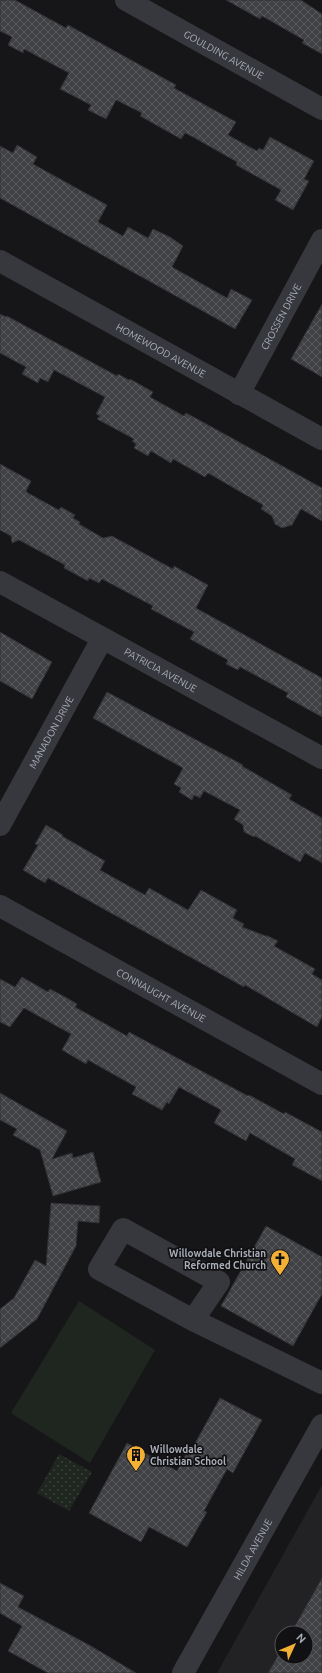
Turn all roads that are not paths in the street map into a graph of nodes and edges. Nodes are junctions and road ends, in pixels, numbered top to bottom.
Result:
1 (126, 0) edge
2 (322, 109) edge
3 (322, 240) edge
4 (0, 261) edge
5 (239, 394) junction
6 (322, 439) edge
7 (0, 582) edge
8 (102, 639) junction
9 (322, 758) edge
10 (0, 825) edge
11 (0, 906) edge
12 (322, 1084) edge
13 (193, 1320) junction
14 (322, 1383) edge
15 (322, 1425) edge
16 (183, 1673) edge

1 - 2 street, GOULDING AVENUE
3 - 5 street, CROSSEN DRIVE
4 - 5 street, HOMEWOOD AVENUE
5 - 6 street, HOMEWOOD AVENUE
7 - 8 street, PATRICIA AVENUE
8 - 9 street, PATRICIA AVENUE
8 - 10 street, MANADON DRIVE
11 - 12 street, CONNAUGHT AVENUE
13 - 13 street
13 - 14 street
15 - 16 street, HILDA AVENUE

